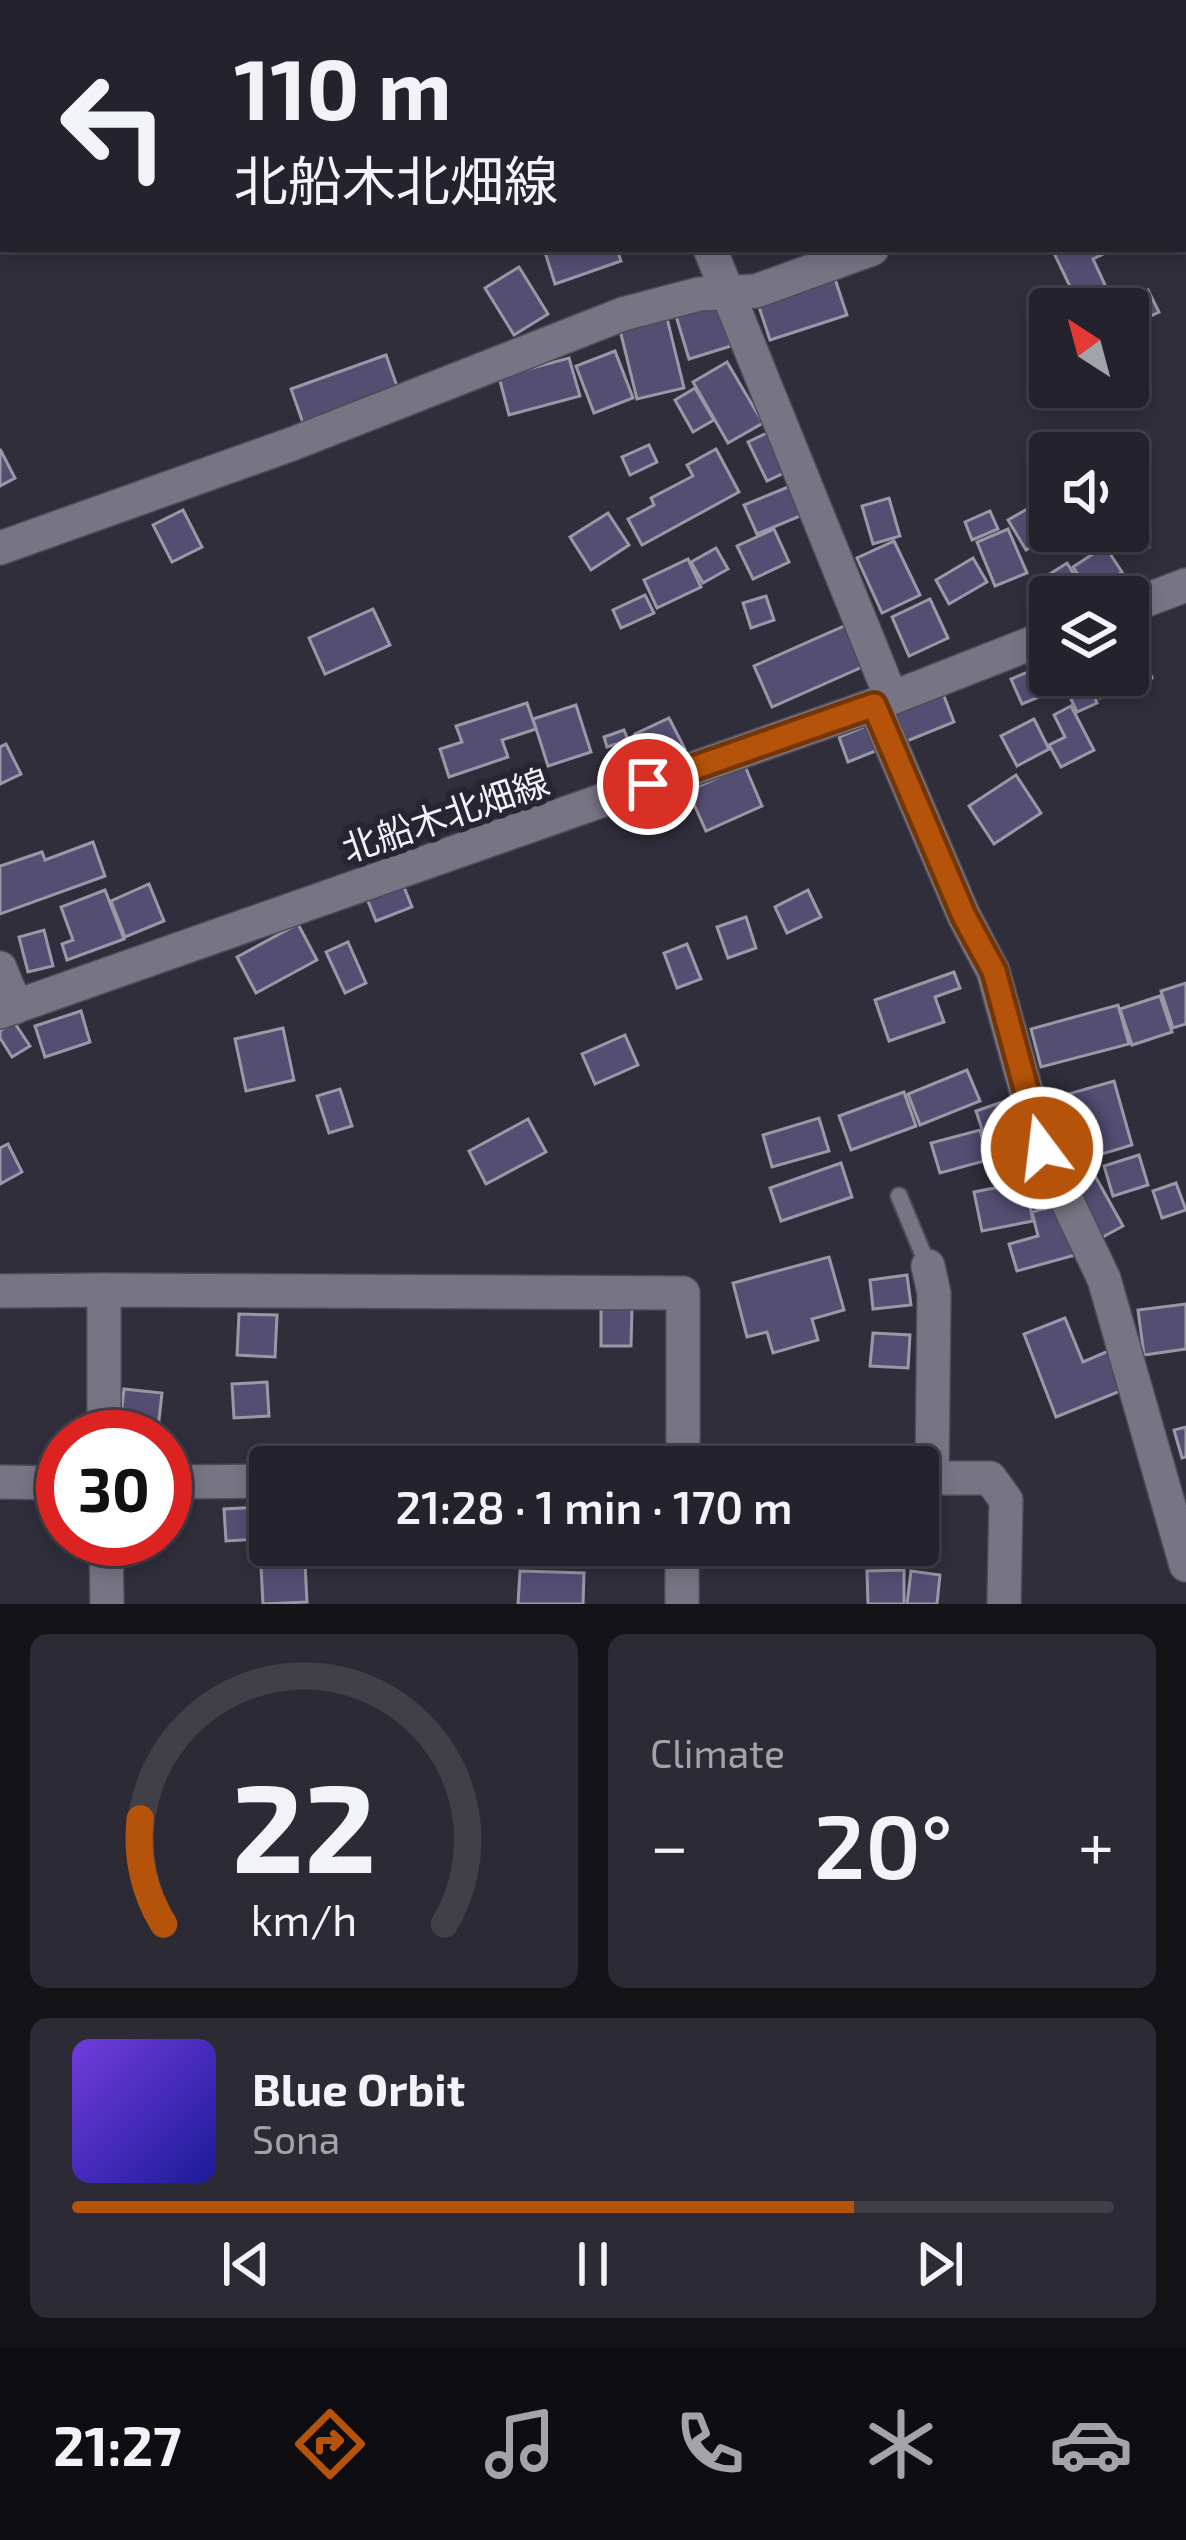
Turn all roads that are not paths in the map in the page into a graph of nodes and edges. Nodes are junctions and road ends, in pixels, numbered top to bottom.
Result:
1 (711, 252) edge
2 (864, 252) edge
3 (726, 290) junction
4 (0, 548) edge
5 (1186, 585) edge
6 (1149, 599) edge
7 (1029, 644) edge
8 (883, 701) junction
9 (0, 968) edge
10 (8, 1009) edge
11 (899, 1196) dead end
12 (928, 1266) joint
13 (104, 1290) junction
14 (0, 1291) edge
15 (104, 1410) edge
16 (682, 1446) edge
17 (927, 1446) edge
18 (939, 1478) edge
19 (249, 1480) edge
20 (192, 1481) edge
21 (0, 1482) edge
22 (36, 1483) edge
23 (1186, 1565) edge
24 (106, 1566) edge
25 (682, 1566) edge
26 (106, 1604) edge
27 (682, 1604) edge
28 (1004, 1604) edge

1 - 3 street
2 - 3 street
3 - 4 street
3 - 8 street
5 - 6 street
7 - 8 street, 北船木北畑線
8 - 10 street, 北船木北畑線
8 - 23 street
9 - 10 street
11 - 12 lane
12 - 17 street
13 - 14 street
13 - 15 street
13 - 16 street
18 - 28 street
19 - 20 street
21 - 22 street
24 - 26 street
25 - 27 street

